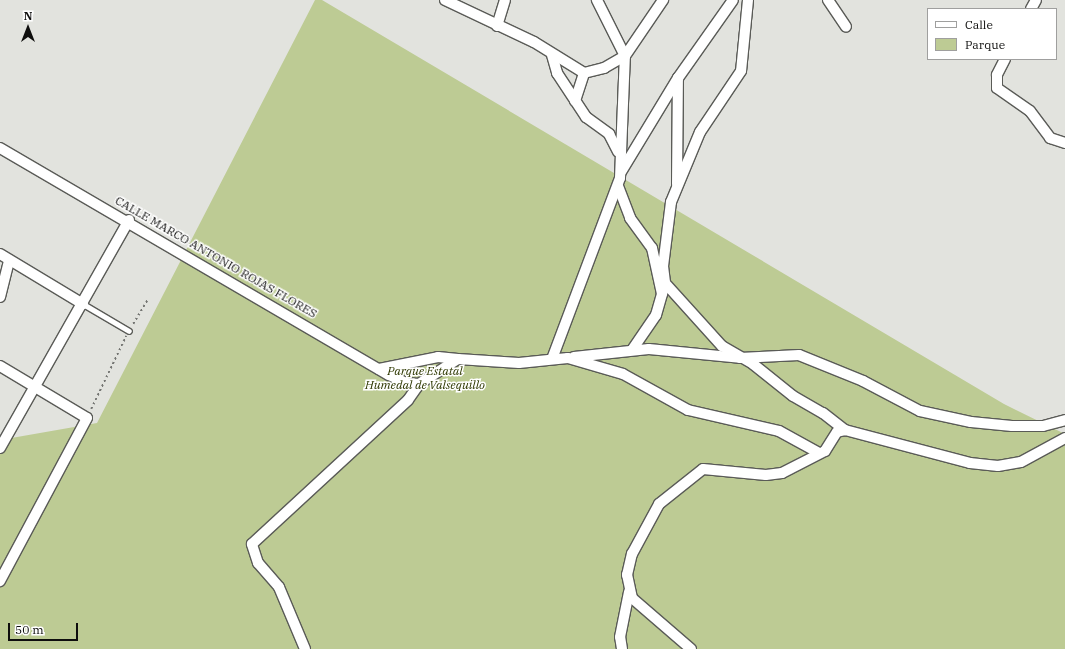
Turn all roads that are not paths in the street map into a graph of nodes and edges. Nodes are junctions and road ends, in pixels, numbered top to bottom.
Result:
1 (445, 0) edge
2 (506, 0) edge
3 (596, 0) edge
4 (663, 0) edge
5 (733, 0) edge
6 (748, 0) edge
7 (828, 0) edge
8 (497, 26) junction
9 (846, 27) dead end
10 (552, 55) junction
11 (625, 56) junction
12 (1004, 60) edge
13 (584, 73) junction
14 (678, 78) junction
15 (575, 101) junction
16 (1065, 143) edge
17 (0, 148) edge
18 (620, 155) junction
19 (621, 172) junction
20 (618, 186) junction
21 (677, 186) junction
22 (129, 220) junction
23 (4, 257) edge
24 (665, 283) junction
25 (662, 294) junction
26 (0, 297) edge
27 (83, 304) junction
28 (129, 331) road end
29 (632, 350) junction
30 (568, 358) junction
31 (740, 358) junction
32 (458, 359) junction
33 (552, 359) junction
34 (0, 366) edge
35 (379, 369) junction
36 (419, 384) junction
37 (35, 385) junction
38 (1065, 420) edge
39 (844, 430) junction
40 (1065, 438) edge
41 (0, 448) edge
42 (819, 453) junction
43 (0, 581) edge
44 (629, 592) junction
45 (305, 649) edge
46 (622, 649) edge
47 (691, 649) edge

1 - 8 street
2 - 8 street
3 - 11 street
4 - 11 street
5 - 14 street
6 - 21 street
7 - 9 street
8 - 10 street
10 - 13 street
10 - 15 street
11 - 13 street
11 - 18 street
12 - 16 street
13 - 15 street
14 - 19 street
14 - 21 street
15 - 18 street
17 - 22 street, CALLE MARCO ANTONIO ROJAS FLORES
18 - 19 street
19 - 20 street
20 - 25 street
20 - 33 street
21 - 24 street
22 - 27 street
22 - 35 street, CALLE MARCO ANTONIO ROJAS FLORES
23 - 26 street
23 - 27 street
24 - 25 street
24 - 31 street
25 - 29 street
27 - 28 lane
27 - 37 street
29 - 30 street
29 - 31 street
30 - 33 street
30 - 42 street
31 - 38 street
31 - 39 street
32 - 33 street
32 - 35 street
32 - 36 street
34 - 37 street
35 - 36 street, CALLE MARCO ANTONIO ROJAS FLORES
36 - 45 street
37 - 41 street
37 - 43 street
39 - 40 street
39 - 42 street
42 - 44 street
44 - 46 street
44 - 47 street

